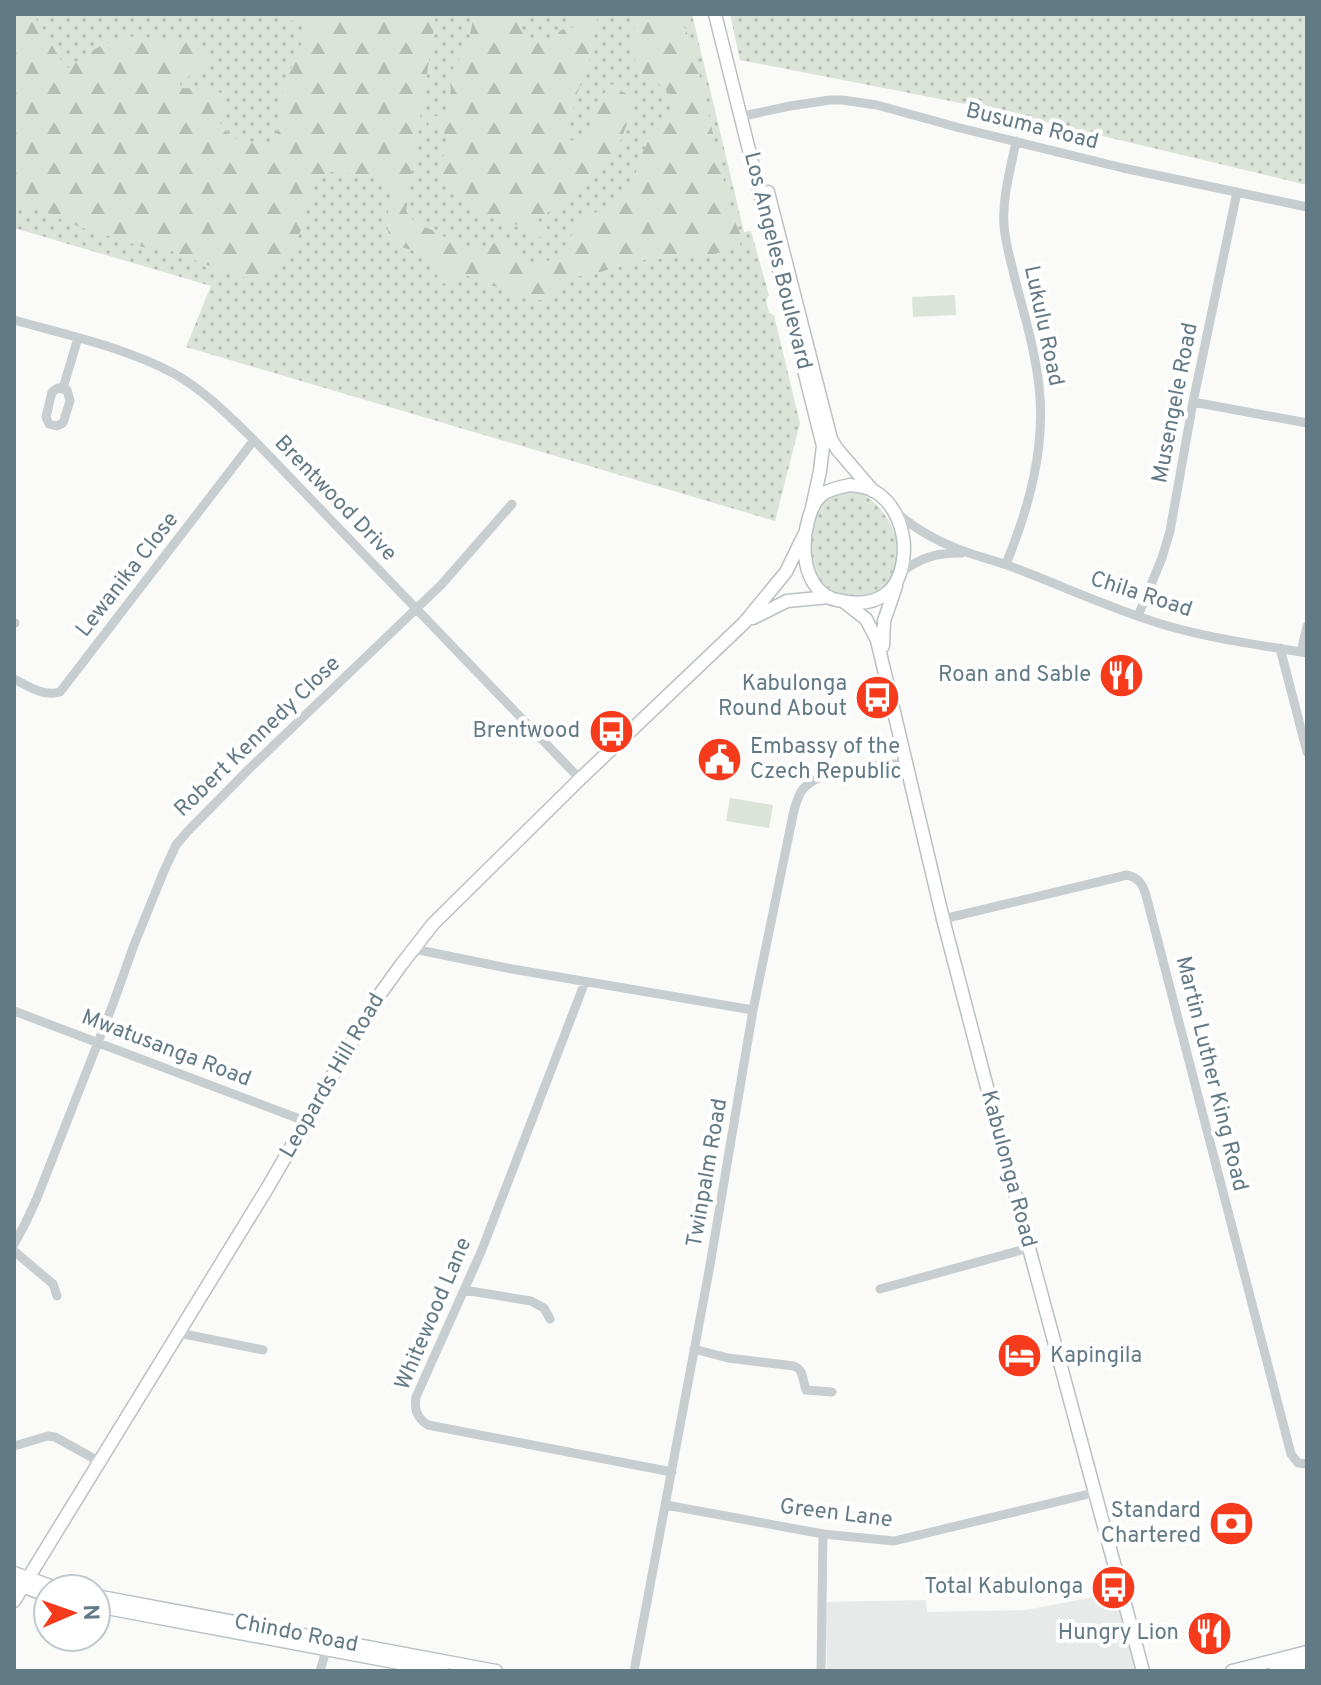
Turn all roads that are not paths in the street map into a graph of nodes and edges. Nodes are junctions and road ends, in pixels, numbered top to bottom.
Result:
1 (715, 14) edge
2 (723, 14) edge
3 (748, 115) junction
4 (1016, 141) junction
5 (1237, 192) junction
6 (1307, 207) edge
7 (14, 320) edge
8 (78, 338) junction
9 (63, 388) dead end
10 (1193, 402) junction
11 (1307, 423) edge
12 (254, 440) junction
13 (873, 491) junction
14 (512, 504) dead end
15 (812, 508) junction
16 (893, 510) junction
17 (804, 535) junction
18 (969, 553) junction
19 (1006, 564) junction
20 (899, 577) junction
21 (829, 597) junction
22 (843, 601) junction
23 (417, 609) junction
24 (1138, 616) junction
25 (744, 623) junction
26 (1307, 626) edge
27 (1280, 648) junction
28 (1304, 652) edge
29 (883, 665) junction
30 (14, 679) edge
31 (1307, 752) edge
32 (905, 763) junction
33 (580, 779) junction
34 (943, 919) junction
35 (414, 949) junction
36 (585, 982) junction
37 (753, 1010) junction
38 (14, 1011) edge
39 (97, 1042) junction
40 (305, 1121) junction
41 (14, 1244) edge
42 (1029, 1248) junction
43 (14, 1251) edge
44 (880, 1289) dead end
45 (464, 1290) junction
46 (57, 1296) dead end
47 (550, 1319) dead end
48 (179, 1333) junction
49 (694, 1349) junction
50 (263, 1350) dead end
51 (832, 1392) dead end
52 (14, 1446) edge
53 (100, 1462) junction
54 (1307, 1464) edge
55 (672, 1472) junction
56 (1093, 1493) junction
57 (666, 1505) junction
58 (823, 1534) junction
59 (39, 1557) junction
60 (41, 1573) edge
61 (18, 1578) edge
62 (112, 1599) edge
63 (14, 1602) edge
64 (112, 1609) edge
65 (328, 1645) junction
66 (1307, 1652) edge
67 (1307, 1663) edge
68 (320, 1671) edge
69 (442, 1671) edge
70 (496, 1671) edge
71 (634, 1671) edge
72 (821, 1671) edge
73 (1143, 1671) edge
74 (1232, 1671) edge
75 (1275, 1671) edge

1 - 15 main road, Los Angeles Boulevard
2 - 3 main road, Los Angeles Boulevard
3 - 4 street, Busuma Road
3 - 13 main road, Los Angeles Boulevard
4 - 5 street, Busuma Road
4 - 19 street, Lukulu Road
5 - 6 street, Busuma Road
5 - 10 street, Musengele Road
7 - 8 street, Brentwood Drive
8 - 9 street
8 - 12 street, Brentwood Drive
10 - 11 street
10 - 24 street, Musengele Road
12 - 23 street, Brentwood Drive
12 - 30 street, Lewanika Close
13 - 15 main road
13 - 16 main road
14 - 23 street, Robert Kennedy Close
15 - 17 main road
16 - 18 street, Chila Road
16 - 20 main road
17 - 21 main road
17 - 25 main road, Leopards Hill Road
18 - 19 street, Chila Road
18 - 20 street, Chila Road
19 - 24 street, Chila Road
20 - 22 main road
20 - 29 main road, Kabulonga Road
21 - 22 main road
21 - 25 main road, Leopards Hill Road
22 - 29 main road, Kabulonga Road
23 - 33 street, Brentwood Drive
23 - 39 street, Robert Kennedy Close
24 - 27 street, Chila Road
25 - 33 main road, Leopards Hill Road
26 - 28 street
27 - 28 street, Chila Road
27 - 31 street
29 - 32 main road, Kabulonga Road
32 - 34 main road, Kabulonga Road
32 - 37 street, Twinpalm Road
33 - 35 main road, Leopards Hill Road
34 - 42 main road, Kabulonga Road
34 - 54 street, Martin Luther King Road
35 - 36 street
35 - 40 main road, Leopards Hill Road
36 - 37 street
36 - 45 street, Whitewood Lane
37 - 49 street, Twinpalm Road
38 - 39 street, Mwatusanga Road
39 - 40 street, Mwatusanga Road
39 - 41 street, Robert Kennedy Close
40 - 48 main road, Leopards Hill Road
42 - 44 street
42 - 56 main road, Kabulonga Road
43 - 46 street
45 - 47 street
45 - 55 street, Whitewood Lane
48 - 50 street
48 - 53 main road, Leopards Hill Road
49 - 51 street
49 - 55 street, Twinpalm Road
52 - 53 street
53 - 59 main road, Leopards Hill Road
55 - 57 street, Twinpalm Road
56 - 58 street, Green Lane
56 - 73 main road, Kabulonga Road
57 - 58 street, Green Lane
57 - 71 street, Twinpalm Road
58 - 72 street
59 - 60 main road
59 - 61 main road, Leopards Hill Road
61 - 63 main road, Leopards Hill Road
62 - 65 main road, Chindo Road
64 - 65 main road, Chindo Road
65 - 68 street
65 - 69 main road, Chindo Road
65 - 70 main road, Chindo Road
66 - 74 main road
67 - 75 main road

